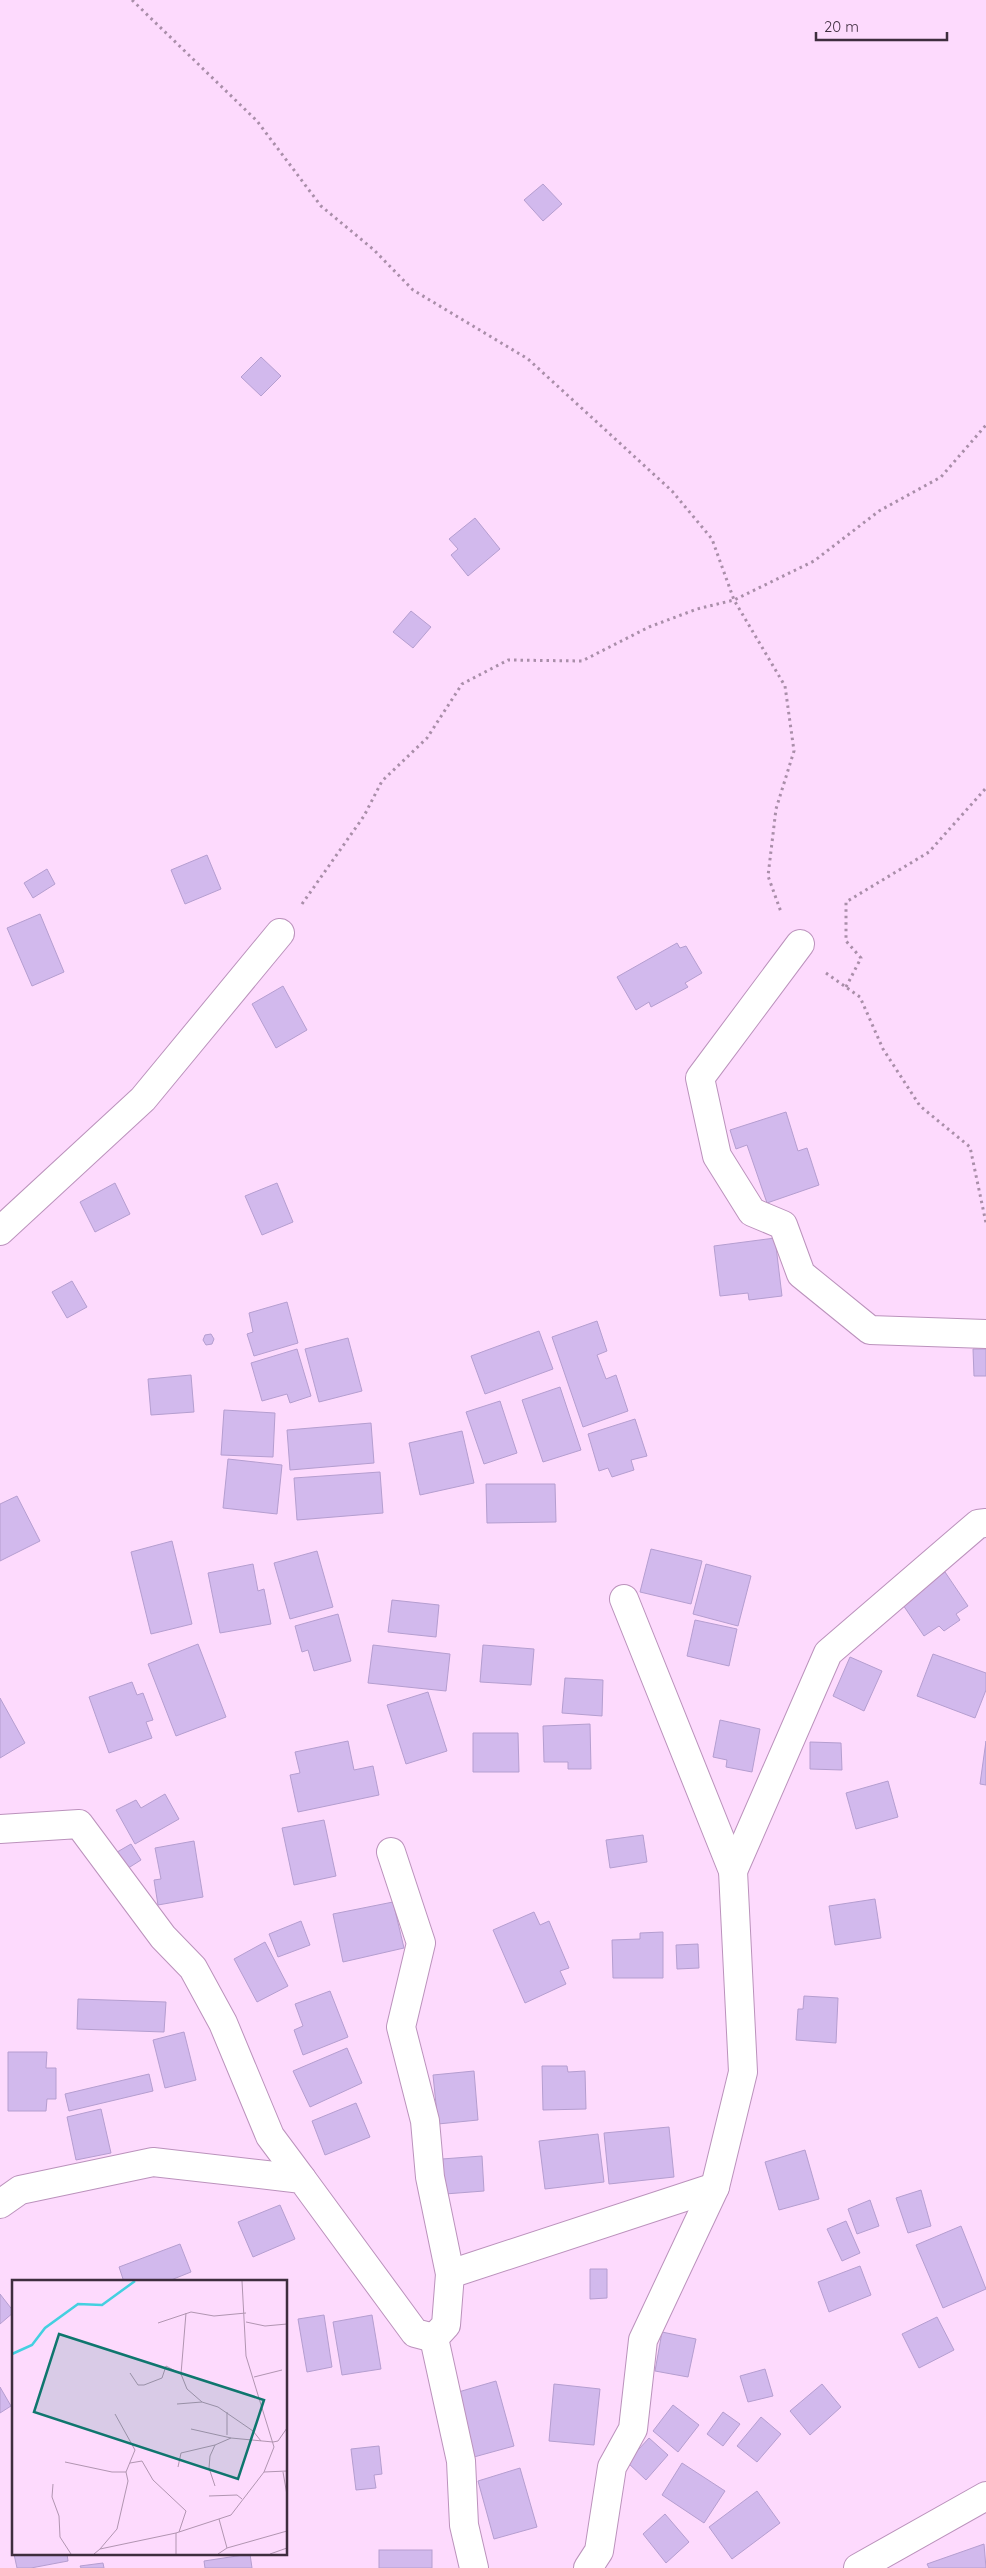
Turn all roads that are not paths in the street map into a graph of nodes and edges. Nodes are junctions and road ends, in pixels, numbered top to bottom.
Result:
1 (280, 933) road end
2 (800, 944) road end
3 (0, 1231) edge
4 (986, 1334) edge
5 (983, 1517) edge
6 (624, 1599) dead end
7 (0, 1828) edge
8 (391, 1852) dead end
9 (733, 1871) junction
10 (302, 2179) junction
11 (715, 2187) junction
12 (0, 2204) edge
13 (450, 2274) junction
14 (434, 2338) junction
15 (986, 2496) edge
16 (474, 2568) edge
17 (588, 2568) edge
18 (858, 2568) edge

1 - 3 street
2 - 4 street
5 - 9 street
6 - 9 street
7 - 10 street
8 - 13 street
9 - 11 street
10 - 12 street
10 - 14 street
11 - 13 street
11 - 17 street
13 - 14 street
14 - 16 street
15 - 18 street

